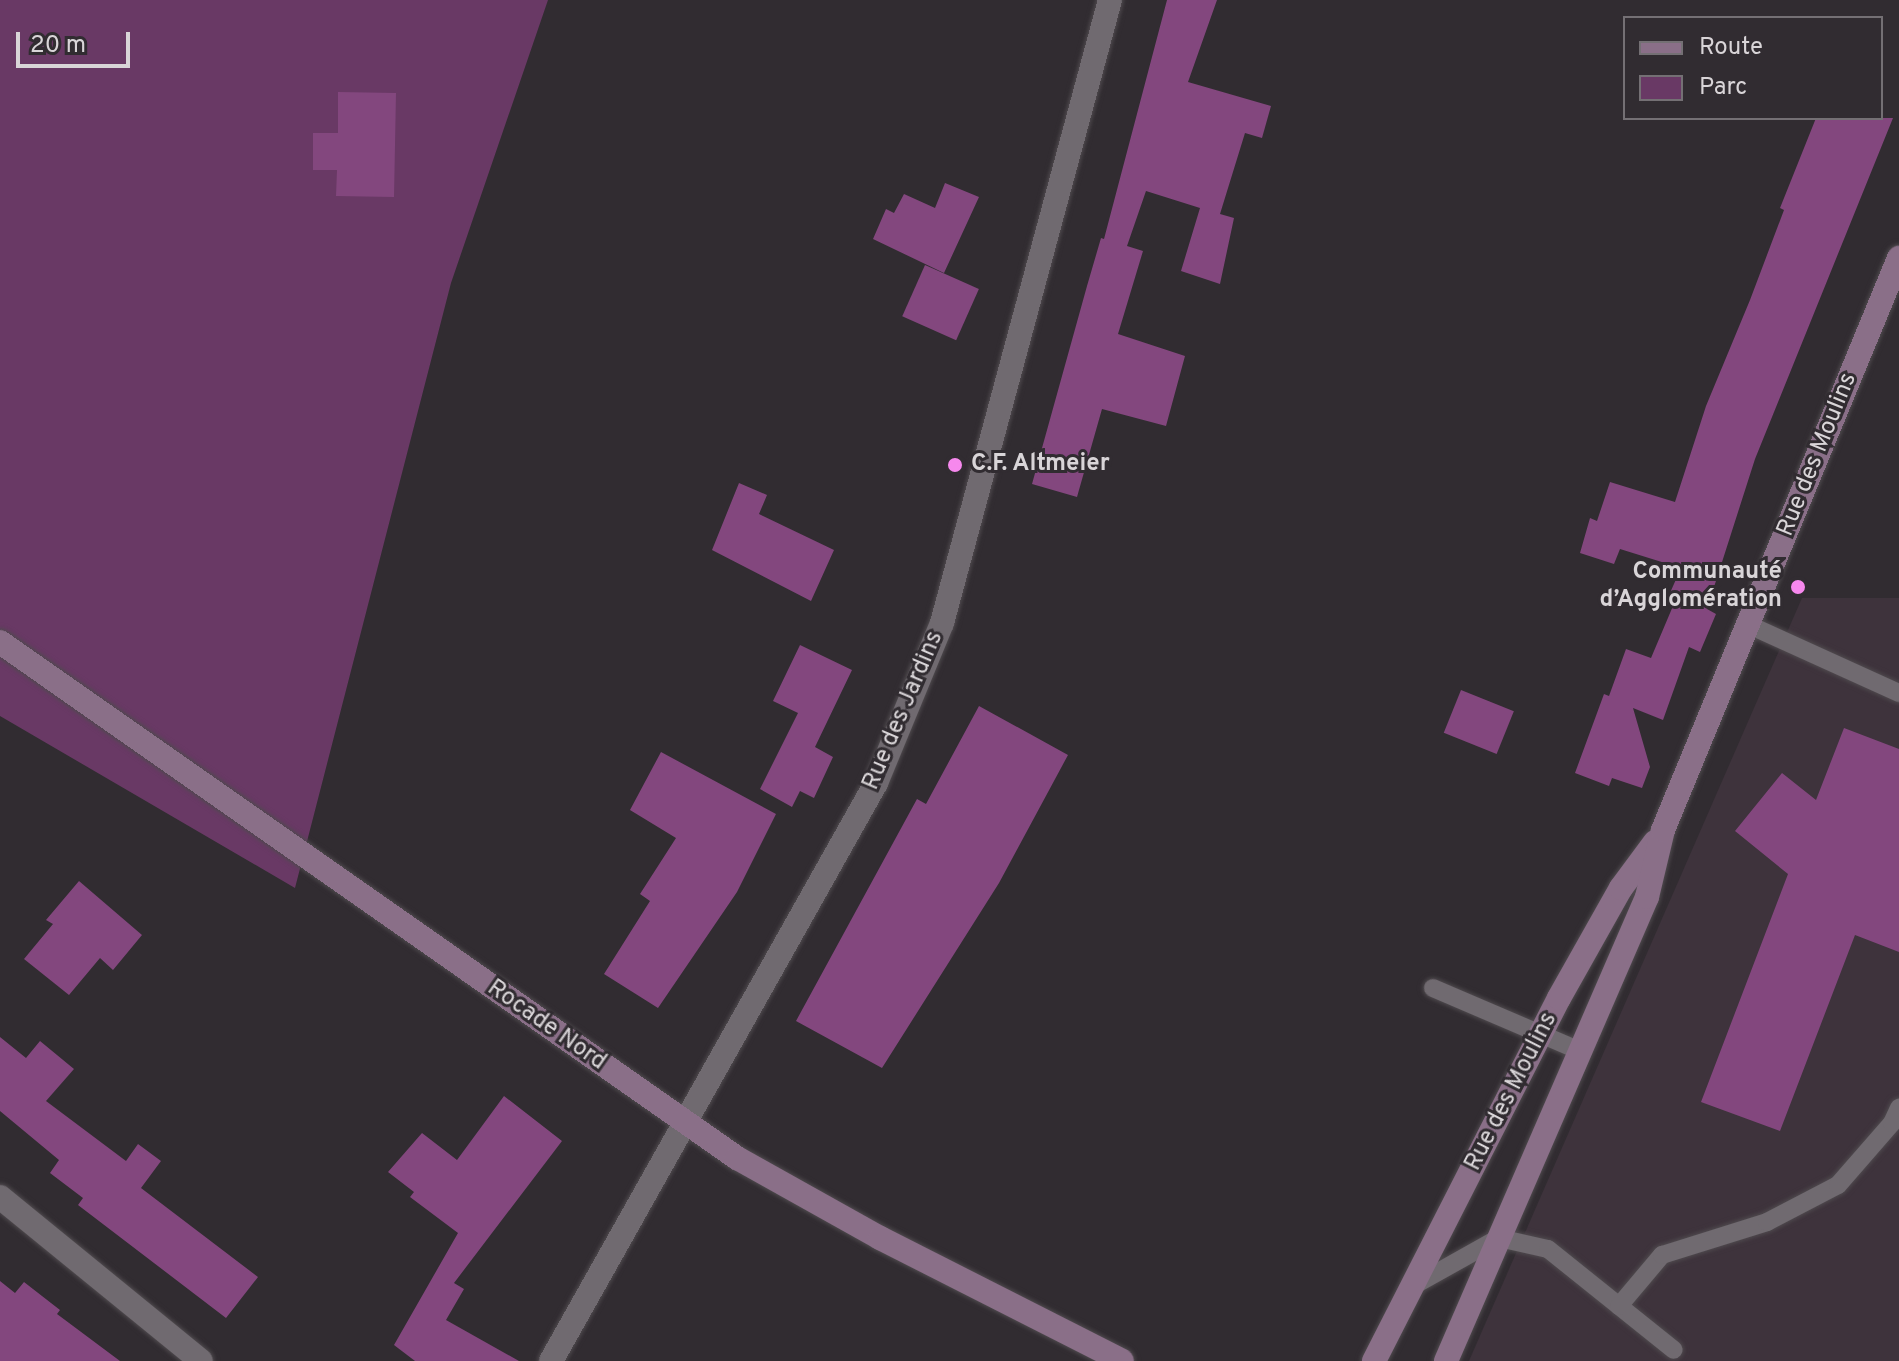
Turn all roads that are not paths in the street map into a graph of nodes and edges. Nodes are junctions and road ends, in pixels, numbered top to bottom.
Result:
1 (1110, 0) edge
2 (1899, 258) edge
3 (1749, 625) junction
4 (0, 642) edge
5 (1899, 693) edge
6 (1663, 830) junction
7 (1433, 988) dead end
8 (1540, 1036) junction
9 (1580, 1051) junction
10 (1899, 1108) edge
11 (684, 1123) junction
12 (0, 1197) edge
13 (1499, 1238) junction
14 (1413, 1286) junction
15 (1619, 1306) junction
16 (1674, 1350) dead end
17 (201, 1361) edge
18 (551, 1361) edge
19 (1122, 1361) edge
20 (1374, 1361) edge
21 (1446, 1361) edge

1 - 11 street, Rue des Jardins
2 - 3 main road, Rue des Moulins
3 - 5 lane
3 - 6 main road, Rue des Moulins
4 - 11 main road, Rocade Nord
6 - 8 main road, Rue des Moulins
6 - 9 main road, Rue des Moulins
7 - 8 lane
8 - 9 lane
8 - 14 main road, Rue des Moulins
9 - 13 main road, Rue des Moulins
10 - 15 lane
11 - 18 street, Rue des Jardins
11 - 19 main road, Rocade Nord
12 - 17 street
13 - 14 lane
13 - 15 lane
13 - 21 main road, Rue des Moulins
14 - 20 main road, Rue des Moulins
15 - 16 lane

